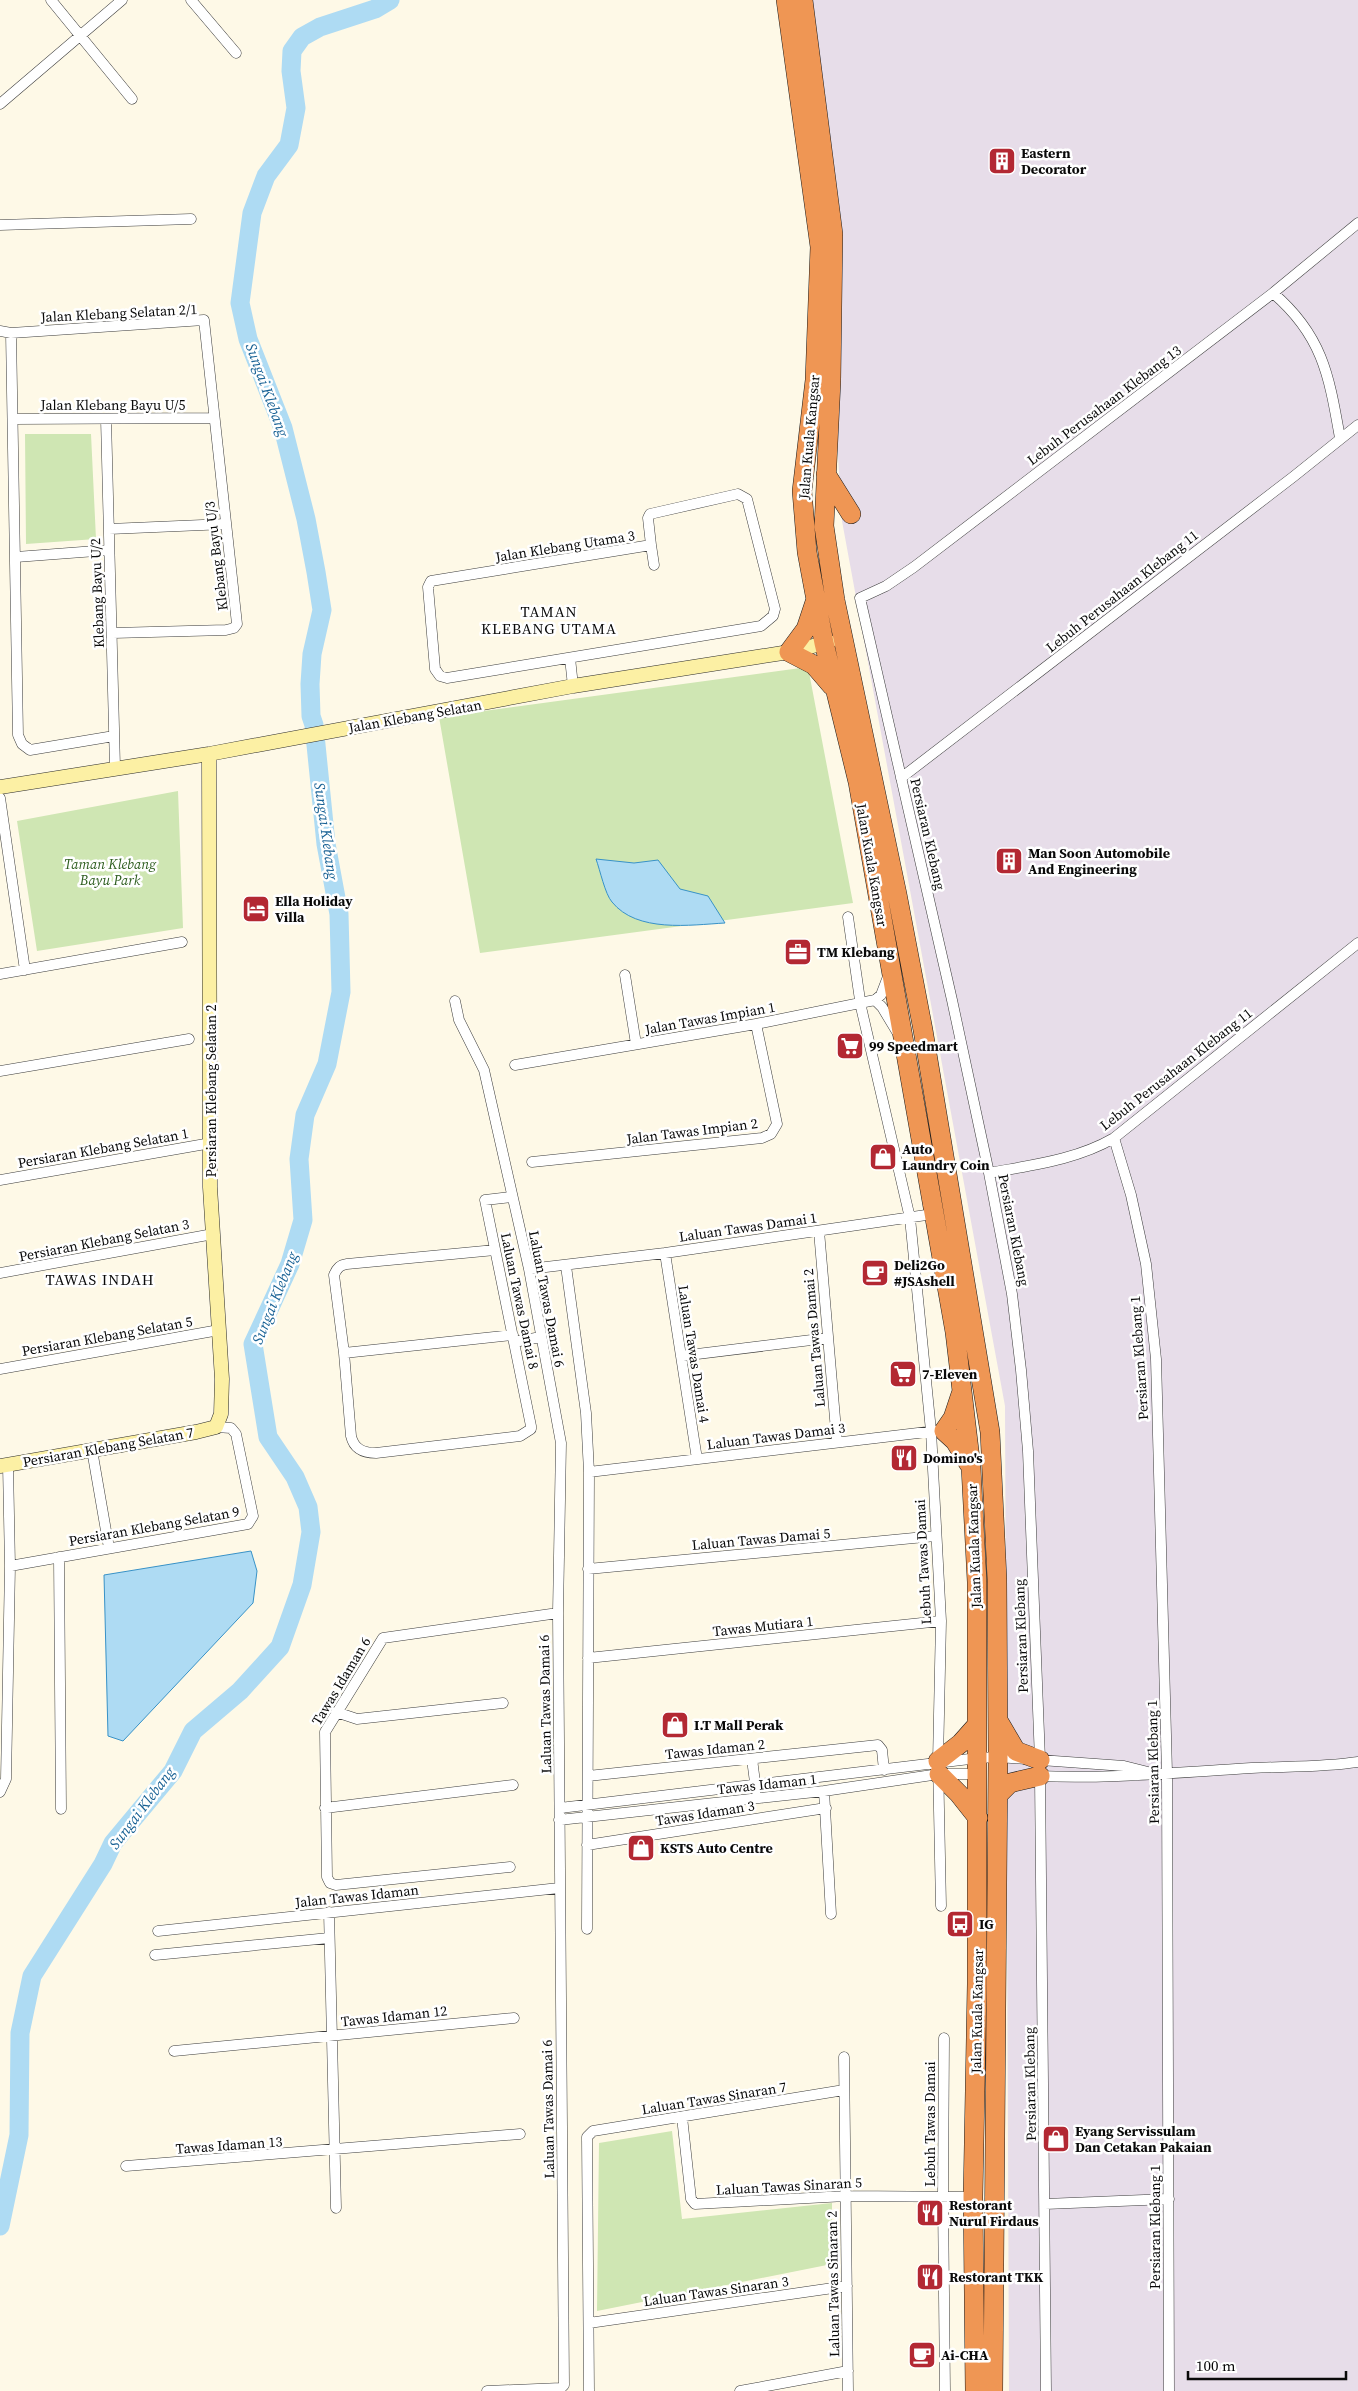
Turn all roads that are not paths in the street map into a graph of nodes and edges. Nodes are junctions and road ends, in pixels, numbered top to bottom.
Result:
1 (52, 0) edge
2 (122, 0) edge
3 (191, 0) edge
4 (786, 0) edge
5 (803, 0) edge
6 (80, 35) junction
7 (236, 53) dead end
8 (132, 99) dead end
9 (0, 104) edge
10 (191, 219) dead end
11 (1358, 223) edge
12 (0, 225) edge
13 (1273, 293) junction
14 (0, 331) edge
15 (11, 333) junction
16 (106, 418) junction
17 (214, 418) junction
18 (13, 419) junction
19 (1358, 424) edge
20 (1340, 438) junction
21 (826, 474) junction
22 (851, 514) dead end
23 (226, 524) junction
24 (109, 529) junction
25 (650, 545) junction
26 (110, 550) junction
27 (16, 557) junction
28 (654, 565) dead end
29 (833, 588) junction
30 (816, 598) junction
31 (860, 598) joint
32 (112, 633) junction
33 (826, 642) junction
34 (789, 652) junction
35 (570, 658) junction
36 (573, 686) junction
37 (836, 691) junction
38 (114, 736) junction
39 (209, 754) junction
40 (867, 754) junction
41 (115, 767) junction
42 (901, 778) junction
43 (0, 787) edge
44 (0, 798) edge
45 (2, 823) edge
46 (848, 917) dead end
47 (182, 942) dead end
48 (1358, 943) edge
49 (25, 970) junction
50 (890, 971) junction
51 (0, 974) edge
52 (625, 975) dead end
53 (875, 1000) junction
54 (455, 1001) dead end
55 (860, 1003) junction
56 (756, 1024) junction
57 (189, 1039) dead end
58 (903, 1041) junction
59 (636, 1044) junction
60 (515, 1065) dead end
61 (0, 1071) edge
62 (1114, 1138) junction
63 (210, 1143) junction
64 (532, 1162) dead end
65 (989, 1173) junction
66 (0, 1180) edge
67 (511, 1197) junction
68 (933, 1214) junction
69 (910, 1218) junction
70 (819, 1231) junction
71 (212, 1234) junction
72 (495, 1250) junction
73 (665, 1253) junction
74 (566, 1266) junction
75 (529, 1268) junction
76 (0, 1273) edge
77 (219, 1330) junction
78 (542, 1337) junction
79 (828, 1338) junction
80 (513, 1339) junction
81 (344, 1353) junction
82 (681, 1356) junction
83 (0, 1369) edge
84 (984, 1384) junction
85 (962, 1388) junction
86 (216, 1427) junction
87 (967, 1430) junction
88 (937, 1431) junction
89 (836, 1442) junction
90 (92, 1450) junction
91 (697, 1459) junction
92 (992, 1465) junction
93 (4, 1466) edge
94 (971, 1467) junction
95 (588, 1472) junction
96 (936, 1536) junction
97 (109, 1548) junction
98 (59, 1557) junction
99 (10, 1566) junction
100 (588, 1569) junction
101 (558, 1613) junction
102 (941, 1621) junction
103 (588, 1658) junction
104 (503, 1703) dead end
105 (336, 1712) junction
106 (998, 1721) junction
107 (978, 1725) junction
108 (752, 1759) junction
109 (1358, 1762) edge
110 (998, 1765) junction
111 (978, 1766) junction
112 (938, 1768) junction
113 (1040, 1768) junction
114 (884, 1770) junction
115 (1154, 1773) junction
116 (1168, 1773) junction
117 (588, 1776) junction
118 (513, 1785) dead end
119 (755, 1785) junction
120 (824, 1791) junction
121 (0, 1792) edge
122 (998, 1795) junction
123 (756, 1799) junction
124 (588, 1806) junction
125 (325, 1808) junction
126 (560, 1808) junction
127 (826, 1808) junction
128 (61, 1809) dead end
129 (588, 1818) junction
130 (978, 1818) junction
131 (559, 1820) junction
132 (587, 1845) junction
133 (510, 1867) dead end
134 (559, 1888) junction
135 (941, 1906) dead end
136 (329, 1912) junction
137 (831, 1914) dead end
138 (587, 1929) dead end
139 (158, 1931) dead end
140 (329, 1938) junction
141 (155, 1955) dead end
142 (514, 2018) dead end
143 (332, 2036) junction
144 (944, 2038) dead end
145 (174, 2051) dead end
146 (844, 2057) dead end
147 (844, 2090) junction
148 (682, 2117) junction
149 (520, 2134) dead end
150 (335, 2151) junction
151 (126, 2166) dead end
152 (846, 2196) junction
153 (974, 2197) junction
154 (943, 2198) junction
155 (1169, 2199) junction
156 (1045, 2204) junction
157 (336, 2208) dead end
158 (847, 2286) junction
159 (589, 2323) junction
160 (848, 2372) junction
161 (531, 2390) edge
162 (487, 2391) edge
163 (589, 2391) edge
164 (740, 2391) edge
165 (848, 2391) edge
166 (945, 2391) edge
167 (975, 2391) edge
168 (993, 2391) edge
169 (1046, 2391) edge
170 (1168, 2391) edge

1 - 6 street
2 - 6 street
3 - 7 street
4 - 30 highway, Jalan Kuala Kangsar
5 - 21 highway, Jalan Kuala Kangsar
6 - 8 street
6 - 9 street
10 - 12 street
11 - 13 street, Lebuh Perusahaan Klebang 13
13 - 20 street
13 - 31 street, Lebuh Perusahaan Klebang 13
14 - 15 street, Jalan Klebang Selatan 2/1
15 - 17 street, Jalan Klebang Selatan 2/1
15 - 18 street
16 - 17 street, Jalan Klebang Bayu U/5
16 - 18 street, Jalan Klebang Bayu U/5
16 - 24 street, Klebang Bayu U/2
17 - 23 street, Klebang Bayu U/3
18 - 27 street
19 - 20 street, Lebuh Perusahaan Klebang 11
20 - 42 street, Lebuh Perusahaan Klebang 11
21 - 22 highway
21 - 29 highway, Jalan Kuala Kangsar
23 - 24 street
23 - 32 street, Klebang Bayu U/3
24 - 26 street, Klebang Bayu U/2
25 - 28 street
25 - 35 street, Jalan Klebang Utama 3
25 - 35 street, Jalan Klebang Utama 3
26 - 27 street
26 - 32 street, Klebang Bayu U/2
27 - 38 street
29 - 33 highway
29 - 40 highway, Jalan Kuala Kangsar
30 - 33 highway, Jalan Kuala Kangsar
30 - 34 highway
31 - 42 street, Persiaran Klebang
32 - 38 street, Klebang Bayu U/2
33 - 34 street, Jalan Klebang Selatan
33 - 37 highway, Jalan Kuala Kangsar
33 - 40 highway
34 - 36 street, Jalan Klebang Selatan
34 - 37 highway
35 - 36 street
36 - 39 street, Jalan Klebang Selatan
37 - 50 highway, Jalan Kuala Kangsar
38 - 41 street, Klebang Bayu U/2
39 - 41 street, Jalan Klebang Selatan
39 - 63 street, Persiaran Klebang Selatan 2
40 - 84 highway, Jalan Kuala Kangsar
41 - 43 street, Jalan Klebang Selatan
42 - 65 street, Persiaran Klebang
44 - 45 street
45 - 49 street
46 - 55 street, Lebuh Tawas Damai
47 - 49 street
48 - 62 street, Lebuh Perusahaan Klebang 11
49 - 51 street
50 - 53 street
50 - 58 highway, Jalan Kuala Kangsar
52 - 59 street
53 - 55 street, Jalan Tawas Impian 1
53 - 58 street
54 - 67 street, Laluan Tawas Damai 6
55 - 56 street, Jalan Tawas Impian 1
55 - 69 street, Lebuh Tawas Damai
56 - 59 street, Jalan Tawas Impian 1
56 - 64 street, Jalan Tawas Impian 2
57 - 61 street
58 - 68 highway, Jalan Kuala Kangsar
59 - 60 street, Jalan Tawas Impian 1
62 - 65 street, Lebuh Perusahaan Klebang 11
62 - 116 street, Persiaran Klebang 1
63 - 66 street, Persiaran Klebang Selatan 1
63 - 71 street, Persiaran Klebang Selatan 2
65 - 113 street, Persiaran Klebang
67 - 72 street, Laluan Tawas Damai 8
67 - 75 street, Laluan Tawas Damai 6
68 - 69 street, Laluan Tawas Damai 1
68 - 85 highway, Jalan Kuala Kangsar
69 - 70 street, Laluan Tawas Damai 1
69 - 88 street, Lebuh Tawas Damai
70 - 73 street, Laluan Tawas Damai 1
70 - 79 street, Laluan Tawas Damai 2
71 - 76 street, Persiaran Klebang Selatan 3
71 - 77 street, Persiaran Klebang Selatan 2
72 - 80 street, Laluan Tawas Damai 8
72 - 81 street
73 - 74 street, Laluan Tawas Damai 1
73 - 82 street, Laluan Tawas Damai 4
74 - 75 street, Laluan Tawas Damai 1
74 - 95 street, Laluan Tawas Damai 6
75 - 78 street, Laluan Tawas Damai 6
77 - 83 street, Persiaran Klebang Selatan 5
77 - 86 street, Persiaran Klebang Selatan 2
78 - 80 street
78 - 101 street, Laluan Tawas Damai 6
79 - 82 street
79 - 89 street, Laluan Tawas Damai 2
80 - 81 street
80 - 81 street, Laluan Tawas Damai 8
82 - 91 street, Laluan Tawas Damai 4
84 - 87 highway
84 - 92 highway, Jalan Kuala Kangsar
85 - 87 highway, Jalan Kuala Kangsar
85 - 88 highway
86 - 90 street, Persiaran Klebang Selatan 7
86 - 97 street, Persiaran Klebang Selatan 9
87 - 88 street, Laluan Tawas Damai 3
87 - 92 highway
87 - 94 highway, Jalan Kuala Kangsar
88 - 89 street, Laluan Tawas Damai 3
88 - 94 highway
88 - 96 street, Lebuh Tawas Damai
89 - 91 street, Laluan Tawas Damai 3
90 - 93 street, Persiaran Klebang Selatan 7
90 - 97 street
91 - 95 street, Laluan Tawas Damai 3
92 - 106 highway, Jalan Kuala Kangsar
93 - 99 street
94 - 107 highway, Jalan Kuala Kangsar
95 - 100 street, Laluan Tawas Damai 6
96 - 100 street, Laluan Tawas Damai 5
96 - 102 street, Lebuh Tawas Damai
97 - 98 street, Persiaran Klebang Selatan 9
98 - 99 street, Persiaran Klebang Selatan 9
98 - 128 street
99 - 121 street
100 - 103 street, Laluan Tawas Damai 6
101 - 105 street, Tawas Idaman 6
101 - 126 street, Laluan Tawas Damai 6
102 - 103 street, Tawas Mutiara 1
102 - 112 street, Lebuh Tawas Damai
103 - 117 street, Laluan Tawas Damai 6
104 - 105 street
105 - 125 street, Tawas Idaman 6
106 - 110 highway, Jalan Kuala Kangsar
106 - 113 highway
107 - 111 highway, Jalan Kuala Kangsar
107 - 112 highway
108 - 114 street, Tawas Idaman 2
108 - 117 street, Tawas Idaman 2
108 - 119 street
109 - 116 street
110 - 111 street
110 - 111 street
110 - 113 street
110 - 113 street
110 - 122 highway, Jalan Kuala Kangsar
111 - 112 street, Tawas Idaman 1
111 - 112 street, Tawas Idaman 1
111 - 130 highway, Jalan Kuala Kangsar
112 - 114 street, Tawas Idaman 1
112 - 120 street, Tawas Idaman 1
112 - 130 highway
112 - 135 street, Lebuh Tawas Damai
113 - 115 street
113 - 115 street
113 - 122 highway
113 - 156 street, Persiaran Klebang
114 - 119 street, Tawas Idaman 1
115 - 116 street
116 - 155 street, Persiaran Klebang 1
117 - 124 street, Laluan Tawas Damai 6
118 - 125 street
119 - 123 street
119 - 124 street, Tawas Idaman 1
120 - 123 street, Tawas Idaman 1
120 - 127 street
122 - 168 highway, Jalan Kuala Kangsar
123 - 129 street, Tawas Idaman 1
124 - 126 street, Tawas Idaman 1
124 - 129 street, Laluan Tawas Damai 6
125 - 133 street, Tawas Idaman 6
126 - 131 street, Laluan Tawas Damai 6
127 - 132 street, Tawas Idaman 3
127 - 137 street
129 - 131 street, Tawas Idaman 1
129 - 132 street, Laluan Tawas Damai 6
130 - 153 highway, Jalan Kuala Kangsar
131 - 134 street, Laluan Tawas Damai 6
132 - 138 street, Laluan Tawas Damai 6
134 - 136 street, Jalan Tawas Idaman
134 - 161 street, Laluan Tawas Damai 6
136 - 139 street, Jalan Tawas Idaman
136 - 140 street
140 - 141 street
140 - 143 street
142 - 143 street, Tawas Idaman 12
143 - 145 street
143 - 150 street, Tawas Idaman 12
144 - 154 street, Lebuh Tawas Damai
146 - 147 street, Laluan Tawas Sinaran 2
147 - 148 street, Laluan Tawas Sinaran 7
147 - 152 street, Laluan Tawas Sinaran 2
148 - 152 street, Laluan Tawas Sinaran 5
148 - 159 street, Laluan Tawas Sinaran 7
149 - 150 street, Tawas Idaman 13
150 - 151 street, Tawas Idaman 13
150 - 157 street, Tawas Idaman 12
152 - 154 street, Laluan Tawas Sinaran 5
152 - 158 street, Laluan Tawas Sinaran 2
153 - 154 street, Laluan Tawas Sinaran 5
153 - 167 highway, Jalan Kuala Kangsar
154 - 166 street, Lebuh Tawas Damai
155 - 156 street
155 - 170 street, Persiaran Klebang 1
156 - 169 street, Persiaran Klebang
158 - 159 street, Laluan Tawas Sinaran 3
158 - 160 street, Laluan Tawas Sinaran 2
159 - 163 street
160 - 164 street
160 - 165 street, Laluan Tawas Sinaran 2
161 - 162 street

